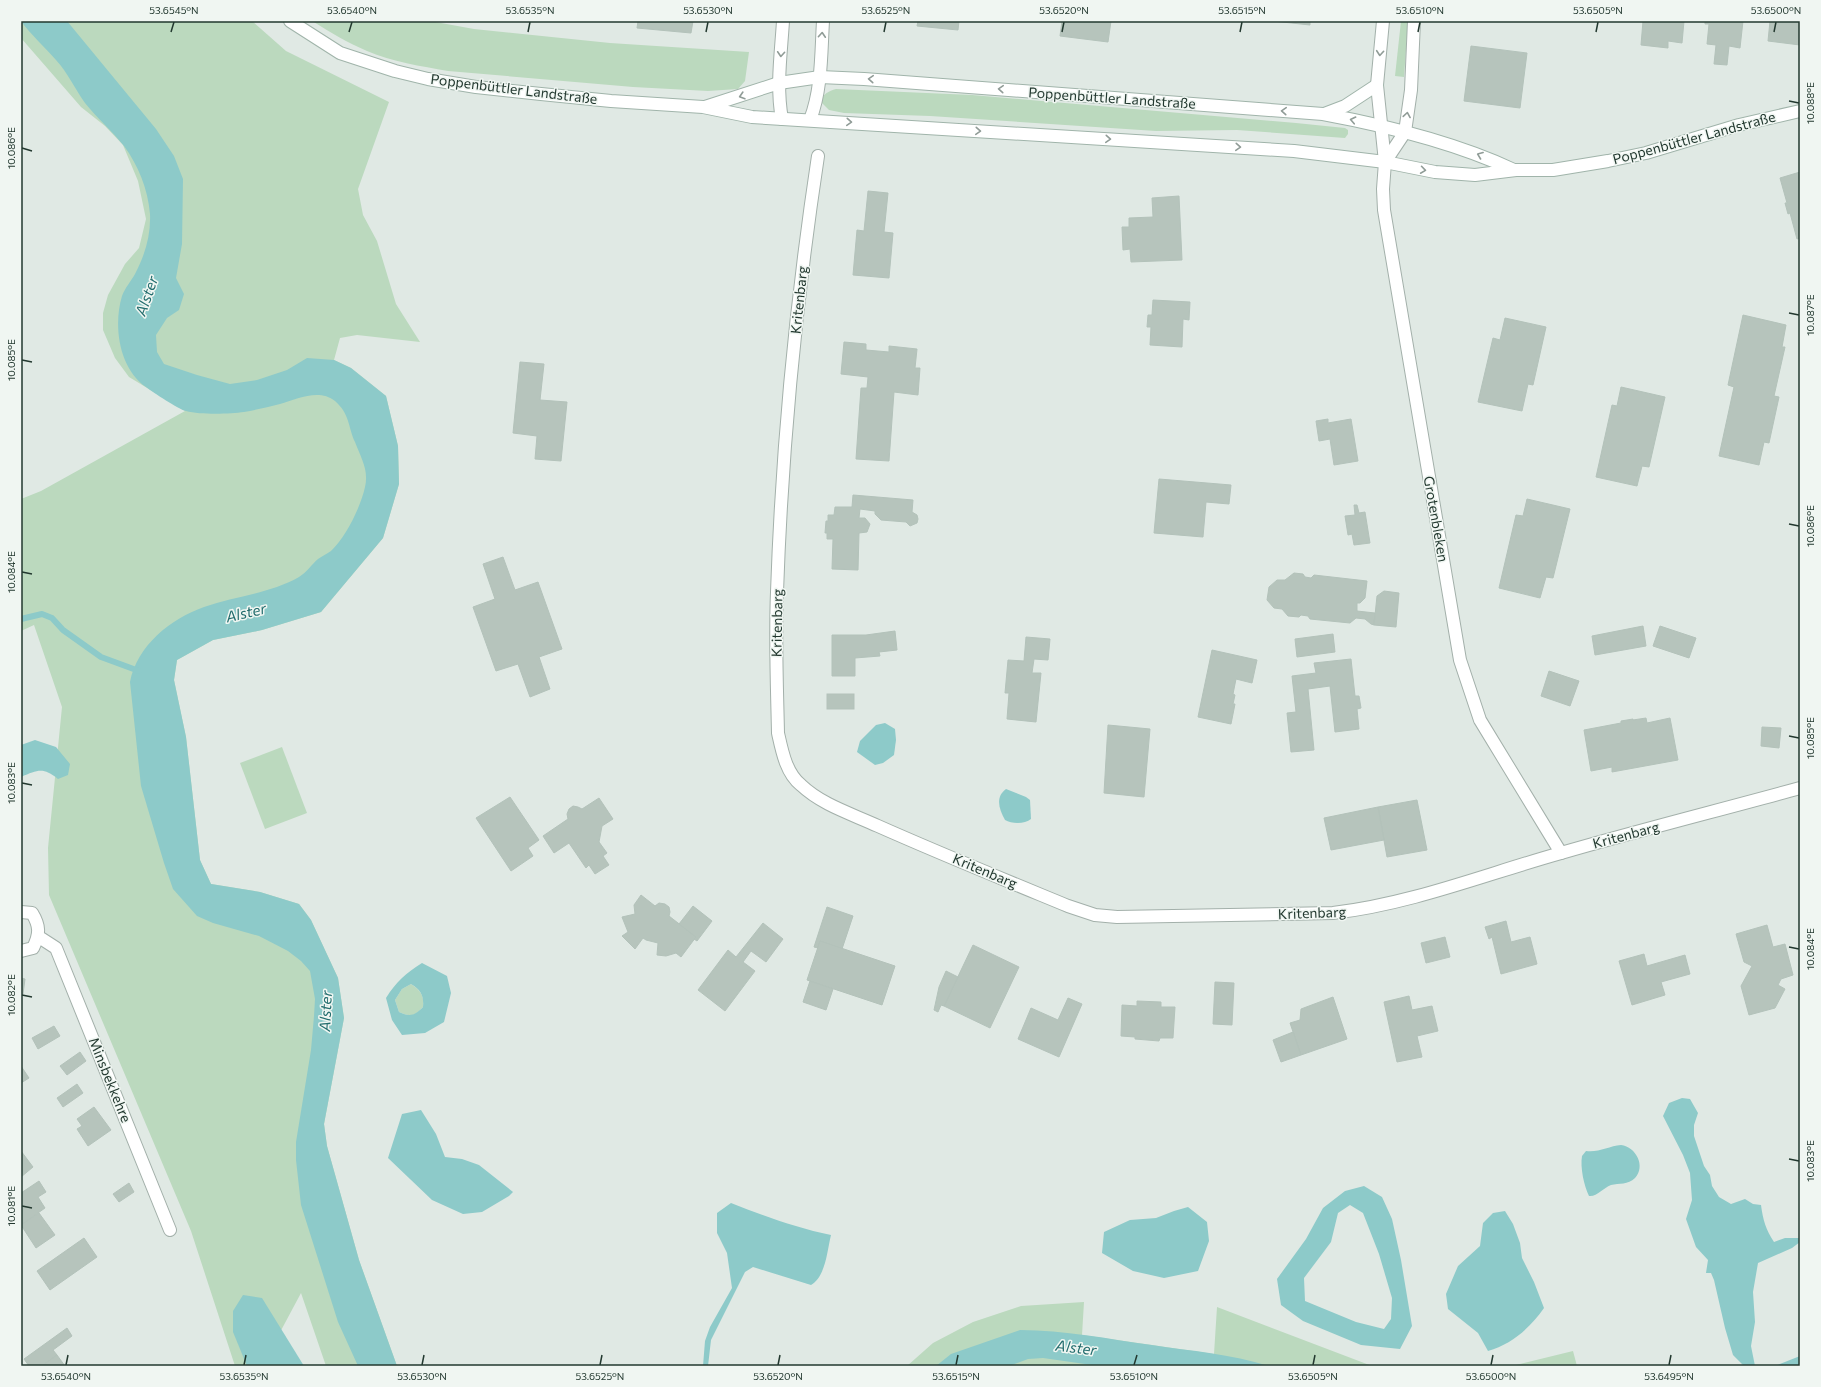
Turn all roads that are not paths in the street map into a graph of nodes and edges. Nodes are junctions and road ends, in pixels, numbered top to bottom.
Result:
1 (290, 21) edge
2 (783, 21) edge
3 (823, 21) edge
4 (1383, 21) edge
5 (1414, 21) edge
6 (820, 77) junction
7 (779, 83) junction
8 (1377, 85) junction
9 (703, 107) junction
10 (1800, 111) edge
11 (1323, 114) junction
12 (782, 119) junction
13 (810, 120) junction
14 (1380, 126) junction
15 (1405, 132) junction
16 (818, 156) dead end
17 (1385, 162) junction
18 (1516, 170) junction
19 (1800, 788) edge
20 (1561, 853) junction
21 (21, 912) edge
22 (39, 936) junction
23 (21, 951) edge
24 (170, 1230) dead end

1 - 9 street, Poppenbüttler Landstraße
2 -> 7 street
6 -> 3 street
4 -> 8 street, Grotenbleken
15 -> 5 street, Grotenbleken
6 - 7 street, Poppenbüttler Landstraße
11 -> 6 street, Poppenbüttler Landstraße
6 - 13 street
7 -> 9 street, Poppenbüttler Landstraße
7 - 12 street
8 - 11 street
8 - 14 street, Grotenbleken
9 - 12 street, Poppenbüttler Landstraße
10 - 18 street, Poppenbüttler Landstraße
14 -> 11 street, Poppenbüttler Landstraße
12 - 13 street, Poppenbüttler Landstraße
13 -> 17 street, Poppenbüttler Landstraße
14 - 15 street, Poppenbüttler Landstraße
14 - 17 street, Grotenbleken
15 - 17 street, Grotenbleken
18 -> 15 street, Poppenbüttler Landstraße
16 - 20 street, Kritenbarg
17 -> 18 street, Poppenbüttler Landstraße
17 - 20 street, Grotenbleken
19 - 20 street, Kritenbarg
21 - 22 street
22 - 23 street
22 - 24 street, Minsbekkehre

